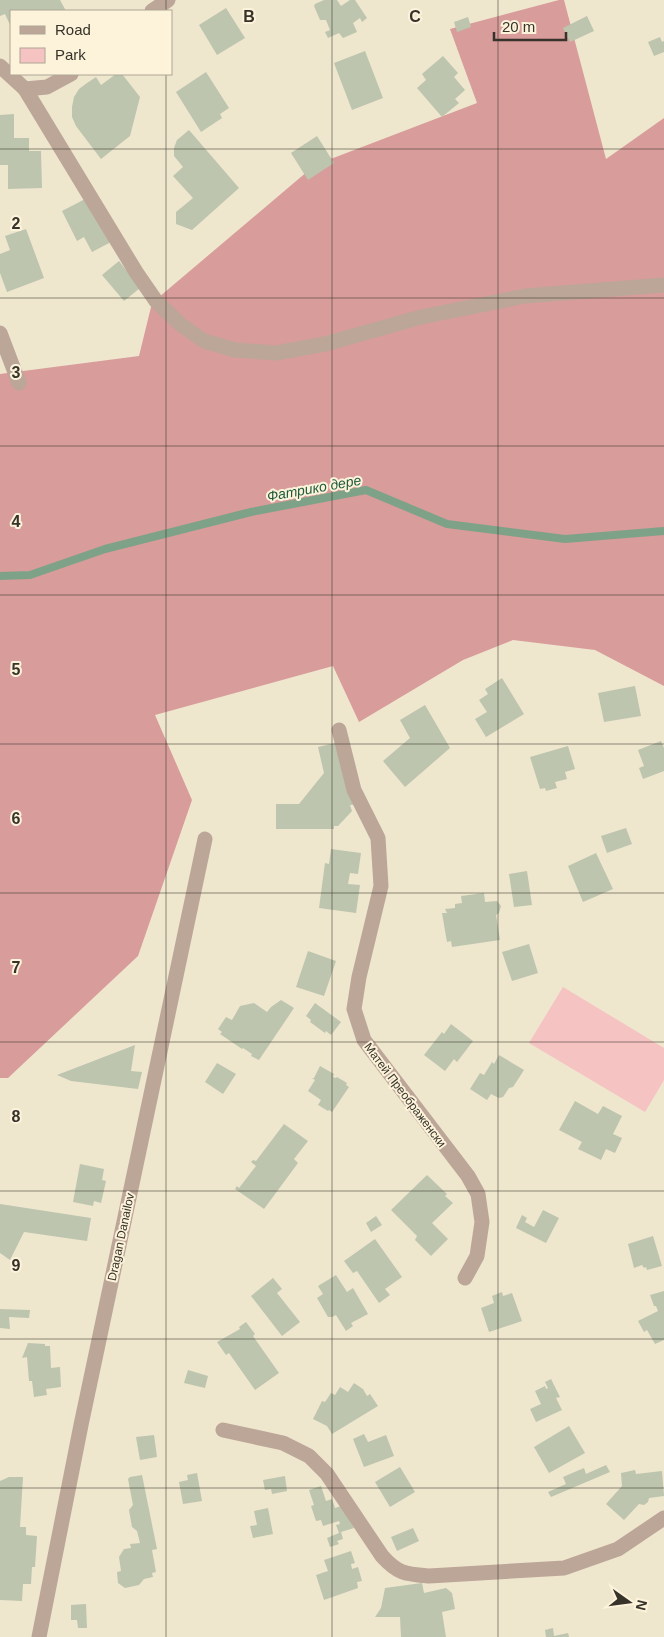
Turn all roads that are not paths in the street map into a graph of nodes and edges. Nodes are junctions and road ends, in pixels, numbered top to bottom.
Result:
1 (168, 0) edge
2 (153, 10) edge
3 (0, 66) edge
4 (69, 75) edge
5 (24, 89) junction
6 (664, 285) edge
7 (0, 333) edge
8 (19, 383) dead end
9 (339, 730) dead end
10 (205, 839) dead end
11 (465, 1278) dead end
12 (224, 1430) dead end
13 (664, 1518) edge
14 (39, 1637) edge

1 - 2 street
3 - 5 street
4 - 5 street
5 - 6 street
7 - 8 street
9 - 11 street, Матей Преображенски
10 - 14 street, Dragan Danailov
12 - 13 street

